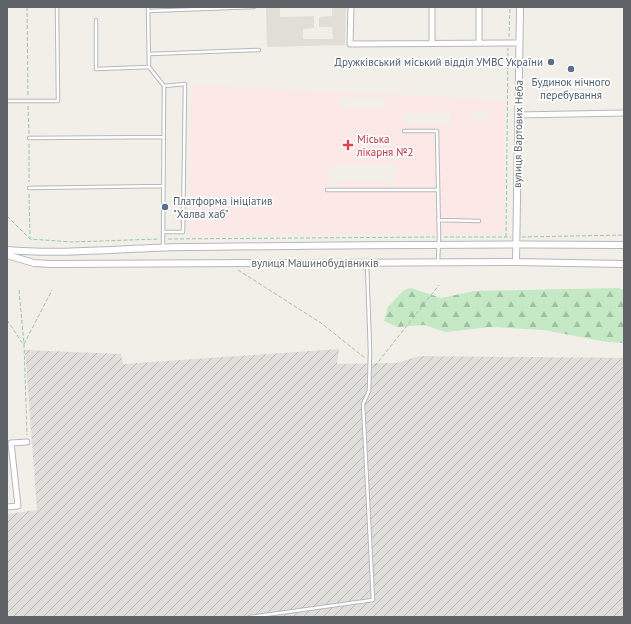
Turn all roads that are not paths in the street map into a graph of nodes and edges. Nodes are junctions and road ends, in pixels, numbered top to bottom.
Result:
1 (57, 7) edge
2 (148, 7) edge
3 (254, 7) edge
4 (351, 7) edge
5 (432, 7) edge
6 (479, 7) edge
7 (520, 7) edge
8 (148, 11) junction
9 (96, 20) dead end
10 (432, 43) junction
11 (479, 43) junction
12 (519, 43) junction
13 (259, 50) dead end
14 (149, 54) junction
15 (149, 67) junction
16 (164, 86) junction
17 (7, 101) edge
18 (624, 113) edge
19 (518, 115) junction
20 (404, 131) dead end
21 (164, 137) junction
22 (29, 138) road end
23 (163, 186) junction
24 (29, 188) road end
25 (327, 190) dead end
26 (438, 190) junction
27 (438, 220) junction
28 (479, 220) dead end
29 (163, 232) junction
30 (516, 240) junction
31 (438, 244) junction
32 (624, 245) edge
33 (163, 248) junction
34 (7, 250) edge
35 (7, 255) edge
36 (367, 262) junction
37 (438, 262) junction
38 (516, 262) junction
39 (624, 264) edge
40 (27, 442) road end
41 (7, 507) edge
42 (250, 617) edge

1 - 17 lane
2 - 8 lane
3 - 8 lane
4 - 10 street
5 - 10 street
6 - 11 street
7 - 12 street, вулиця Вартових Неба
8 - 14 lane
9 - 15 lane
10 - 11 street
11 - 12 street
12 - 19 street, вулиця Вартових Неба
13 - 14 lane
14 - 15 lane
15 - 16 lane
16 - 21 lane
16 - 29 lane
18 - 19 street
19 - 30 street, вулиця Вартових Неба
20 - 26 lane
21 - 22 lane
21 - 23 lane
23 - 24 lane
23 - 29 lane
25 - 26 lane
26 - 27 lane
27 - 28 lane
27 - 31 lane
29 - 33 lane
30 - 31 street, вулиця Машинобудівників
30 - 32 street, вулиця Машинобудівників
30 - 38 street, вулиця Вартових Неба
31 - 33 street, вулиця Машинобудівників
31 - 37 lane
33 - 34 street, вулиця Машинобудівників
35 - 36 street, вулиця Машинобудівників
36 - 37 street, вулиця Машинобудівників
36 - 42 lane
37 - 38 street, вулиця Машинобудівників
38 - 39 street, вулиця Машинобудівників
40 - 41 street

